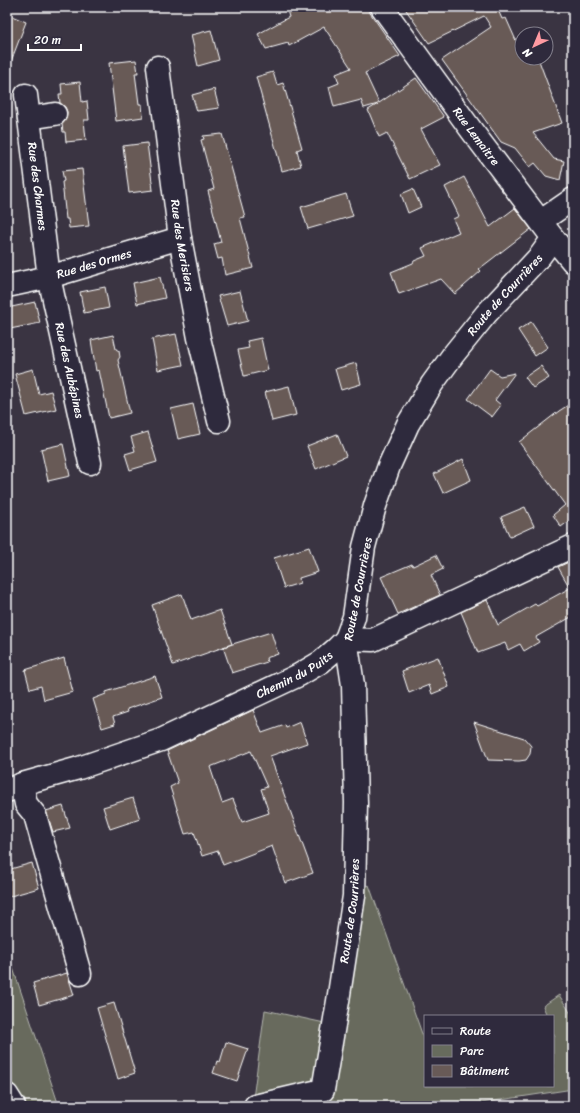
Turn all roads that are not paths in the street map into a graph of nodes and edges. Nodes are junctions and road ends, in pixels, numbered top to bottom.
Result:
1 (382, 7) edge
2 (158, 67) dead end
3 (26, 95) dead end
4 (55, 114) dead end
5 (29, 118) junction
6 (573, 199) edge
7 (547, 230) junction
8 (180, 238) junction
9 (573, 262) edge
10 (49, 276) junction
11 (7, 286) edge
12 (219, 421) dead end
13 (90, 463) dead end
14 (573, 546) edge
15 (346, 639) junction
16 (18, 793) edge
17 (65, 955) dead end
18 (80, 974) dead end
19 (7, 1095) edge
20 (14, 1106) edge
21 (255, 1106) edge

1 - 7 street, Rue Lemaitre
2 - 8 street, Rue des Merisiers
3 - 5 street, Rue des Charmes
4 - 5 street
5 - 10 street, Rue des Charmes
6 - 7 street, Route de Courrières
7 - 9 street, Rue Lemaitre
7 - 15 street, Route de Courrières
8 - 10 street, Rue des Ormes
8 - 12 street, Rue des Merisiers
10 - 11 street, Rue des Ormes
10 - 13 street, Rue des Aubépines
14 - 15 street
15 - 16 street, Chemin du Puits
15 - 21 street, Route de Courrières
16 - 17 street
16 - 18 street
19 - 20 street

